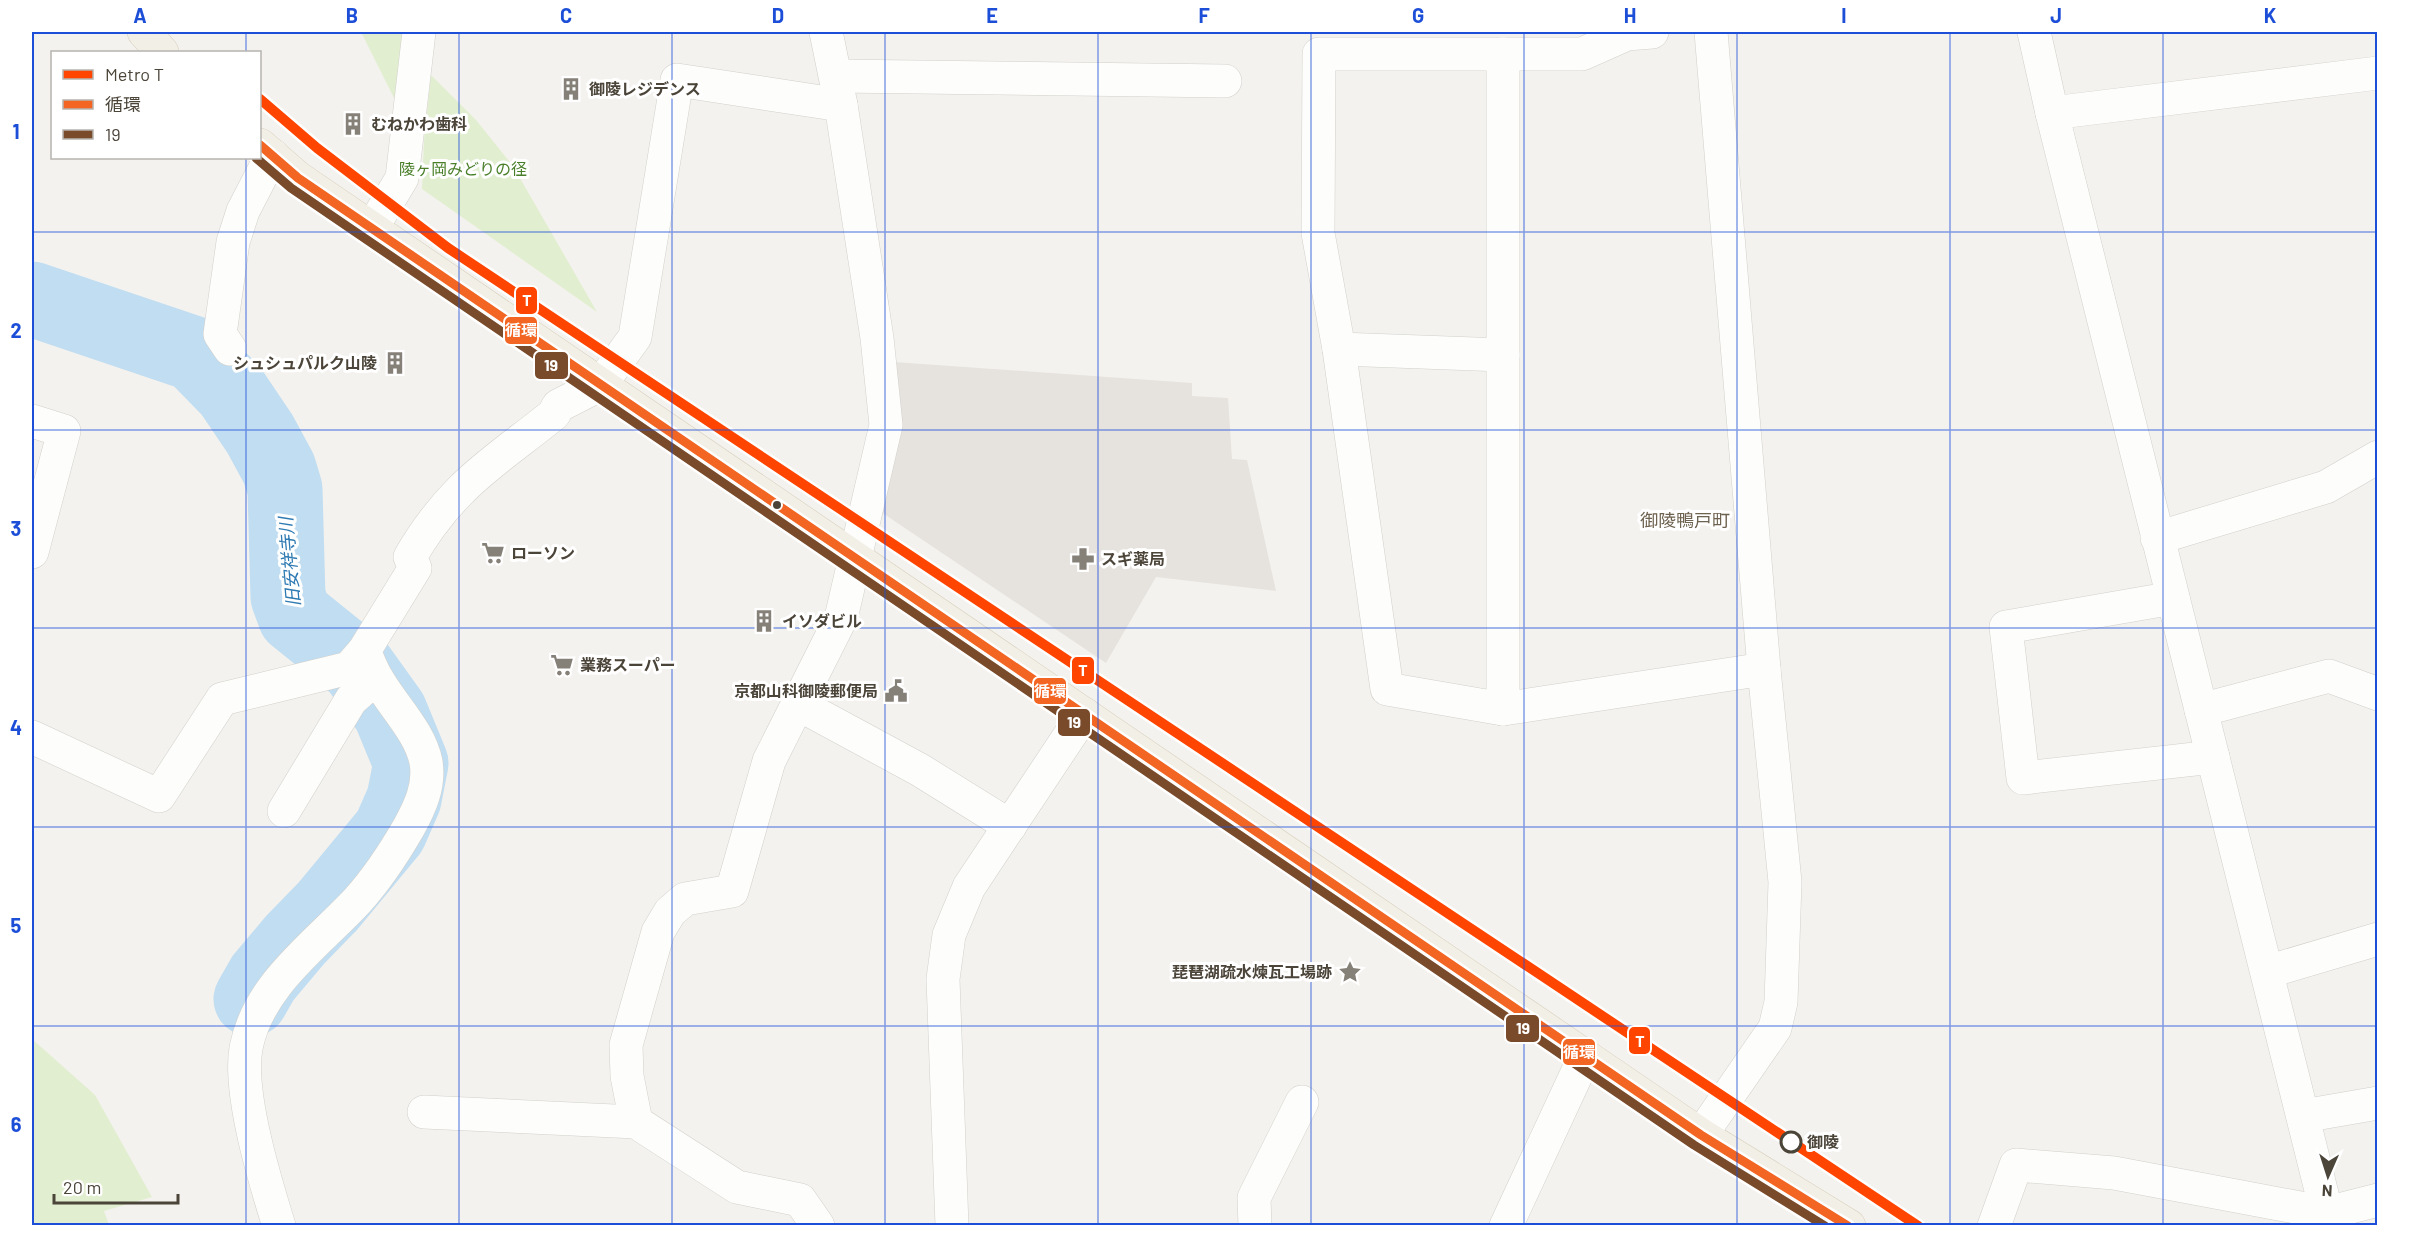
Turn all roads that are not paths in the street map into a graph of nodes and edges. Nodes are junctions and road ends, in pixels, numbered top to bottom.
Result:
1 (144, 32) edge
2 (419, 32) edge
3 (826, 32) edge
4 (1652, 32) edge
5 (1711, 32) edge
6 (2034, 32) edge
7 (1492, 47) edge
8 (161, 51) edge
9 (2378, 73) edge
10 (1225, 81) dead end
11 (838, 90) junction
12 (2052, 113) junction
13 (266, 150) edge
14 (372, 228) junction
15 (1339, 349) junction
16 (230, 350) dead end
17 (1503, 355) junction
18 (601, 384) junction
19 (32, 421) edge
20 (2378, 457) edge
21 (2157, 538) junction
22 (32, 552) edge
23 (855, 557) junction
24 (2173, 598) junction
25 (1764, 669) junction
26 (364, 671) junction
27 (2378, 694) edge
28 (798, 704) junction
29 (1503, 709) junction
30 (2201, 710) junction
31 (1084, 714) junction
32 (32, 736) edge
33 (2213, 757) junction
34 (284, 811) dead end
35 (1010, 826) junction
36 (2378, 939) edge
37 (2267, 972) junction
38 (1585, 1056) junction
39 (1302, 1102) dead end
40 (2378, 1103) edge
41 (424, 1112) dead end
42 (2303, 1116) junction
43 (636, 1122) junction
44 (1701, 1135) junction
45 (2378, 1200) edge
46 (2328, 1219) edge
47 (279, 1226) edge
48 (818, 1226) edge
49 (952, 1226) edge
50 (1255, 1226) edge
51 (1506, 1226) edge
52 (1849, 1226) edge
53 (1994, 1226) edge

1 - 8 main road
2 - 14 street
3 - 11 street
4 - 7 street
5 - 25 street
6 - 12 street
7 - 15 street
7 - 17 street
9 - 12 street
10 - 11 street
11 - 18 street
11 - 23 street
12 - 21 street
13 - 14 main road
13 - 16 street
14 - 18 main road
15 - 17 street
15 - 29 street
17 - 29 street
18 - 23 main road
18 - 26 street
19 - 22 street
20 - 21 street
21 - 24 street
23 - 28 street
23 - 31 main road
24 - 30 street
24 - 33 street
25 - 29 street
25 - 44 street
26 - 32 street
26 - 34 street
26 - 47 street
27 - 30 street
28 - 35 street
28 - 43 street
30 - 33 street
31 - 35 street
31 - 38 main road
33 - 37 street
35 - 49 street
36 - 37 street
37 - 42 street
38 - 44 main road
38 - 51 street
39 - 50 street
40 - 42 street
41 - 43 street
42 - 46 street
43 - 48 street
44 - 52 main road
45 - 46 street
46 - 53 street

